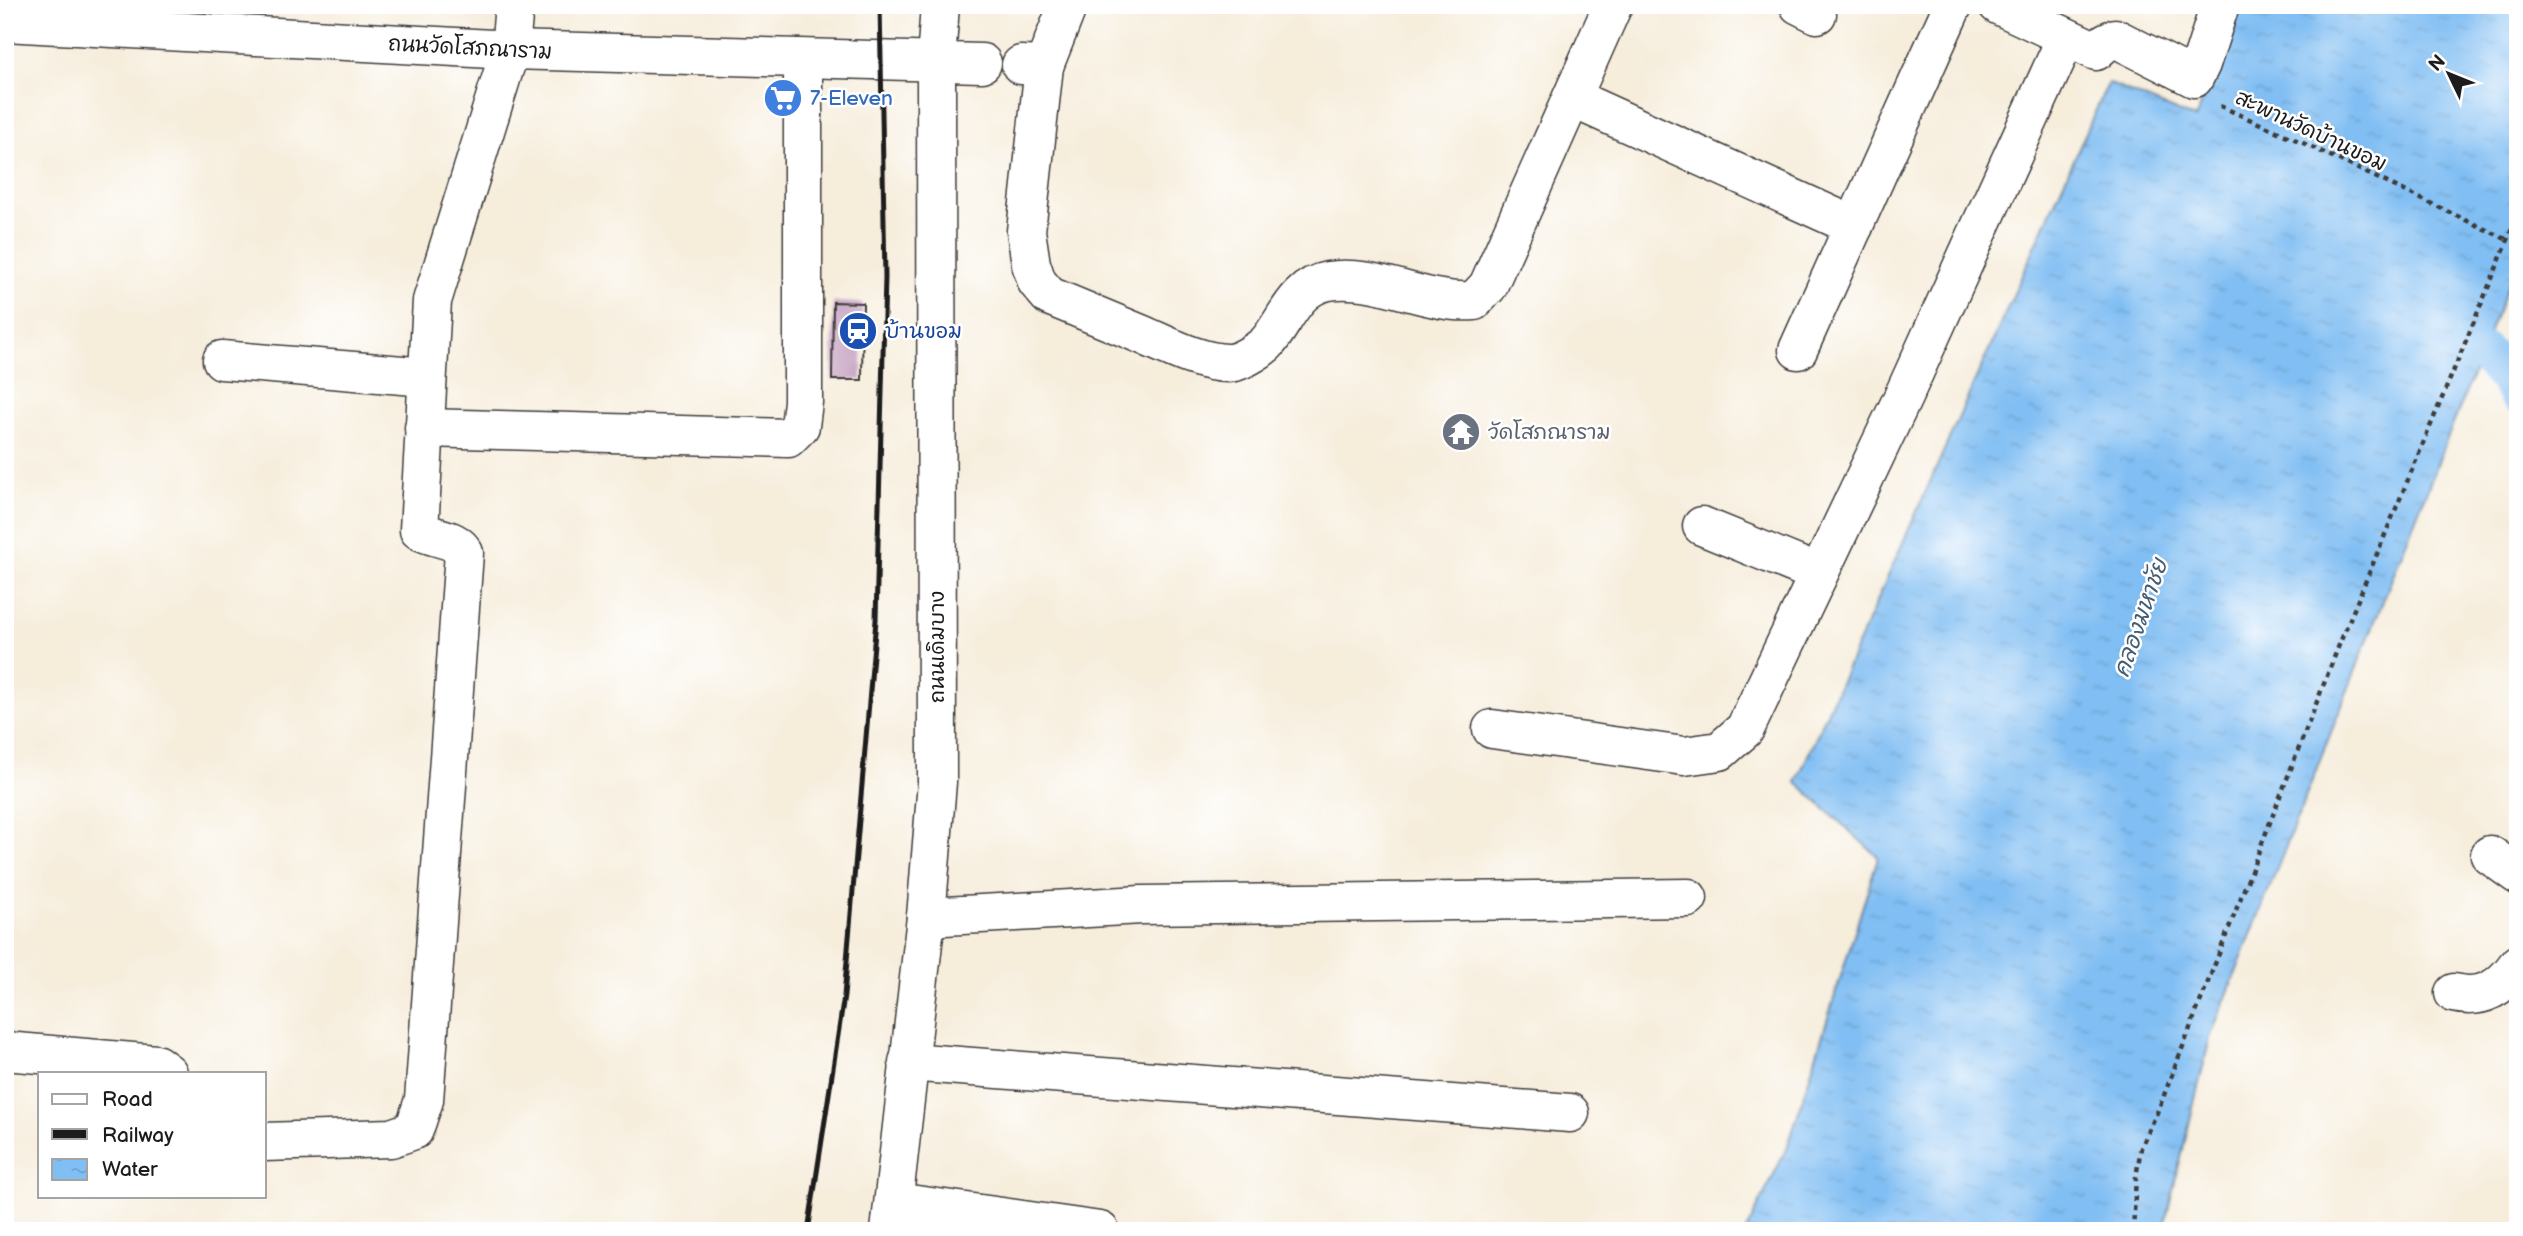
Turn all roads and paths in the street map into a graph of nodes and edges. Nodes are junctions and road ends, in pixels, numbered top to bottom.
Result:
1 (514, 5) edge
2 (940, 5) edge
3 (1068, 5) edge
4 (1613, 5) edge
5 (1953, 5) edge
6 (1998, 5) edge
7 (2220, 5) edge
8 (13, 17) edge
9 (2066, 38) junction
10 (510, 50) junction
11 (803, 59) junction
12 (936, 61) junction
13 (982, 63) dead end
14 (1572, 98) junction
15 (2214, 104) dead end
16 (2518, 211) edge
17 (1854, 226) junction
18 (2508, 240) junction
19 (1798, 350) dead end
20 (222, 360) dead end
21 (427, 377) junction
22 (424, 428) junction
23 (1702, 526) dead end
24 (1818, 573) junction
25 (1492, 729) dead end
26 (1688, 898) dead end
27 (926, 917) junction
28 (2518, 964) edge
29 (2454, 992) dead end
30 (5, 1051) edge
31 (908, 1062) junction
32 (167, 1072) edge
33 (1570, 1113) dead end
34 (266, 1142) edge
35 (892, 1216) edge
36 (1100, 1231) edge
37 (2133, 1231) edge

1 - 10 street
2 - 12 street, ถนนเดิมบาง
3 - 14 street
4 - 14 street
5 - 17 street
6 - 9 street
7 - 9 street
8 - 10 street, ถนนวัดโสภณาราม
9 - 24 street
10 - 11 street, ถนนวัดโสภณาราม
10 - 21 street
11 - 12 street, ถนนวัดโสภณาราม
11 - 22 street
12 - 13 street, ถนนวัดโสภณาราม
12 - 27 street, ถนนเดิมบาง
14 - 17 street
15 - 18 path, สะพานวัดบ้านขอม
16 - 18 path
17 - 19 street
18 - 37 path
20 - 21 street
21 - 22 street
22 - 34 street
23 - 24 street
24 - 25 street
26 - 27 street
27 - 31 street, ถนนเดิมบาง
28 - 29 street
30 - 32 street
31 - 33 street
31 - 35 street, ถนนเดิมบาง
35 - 36 street

